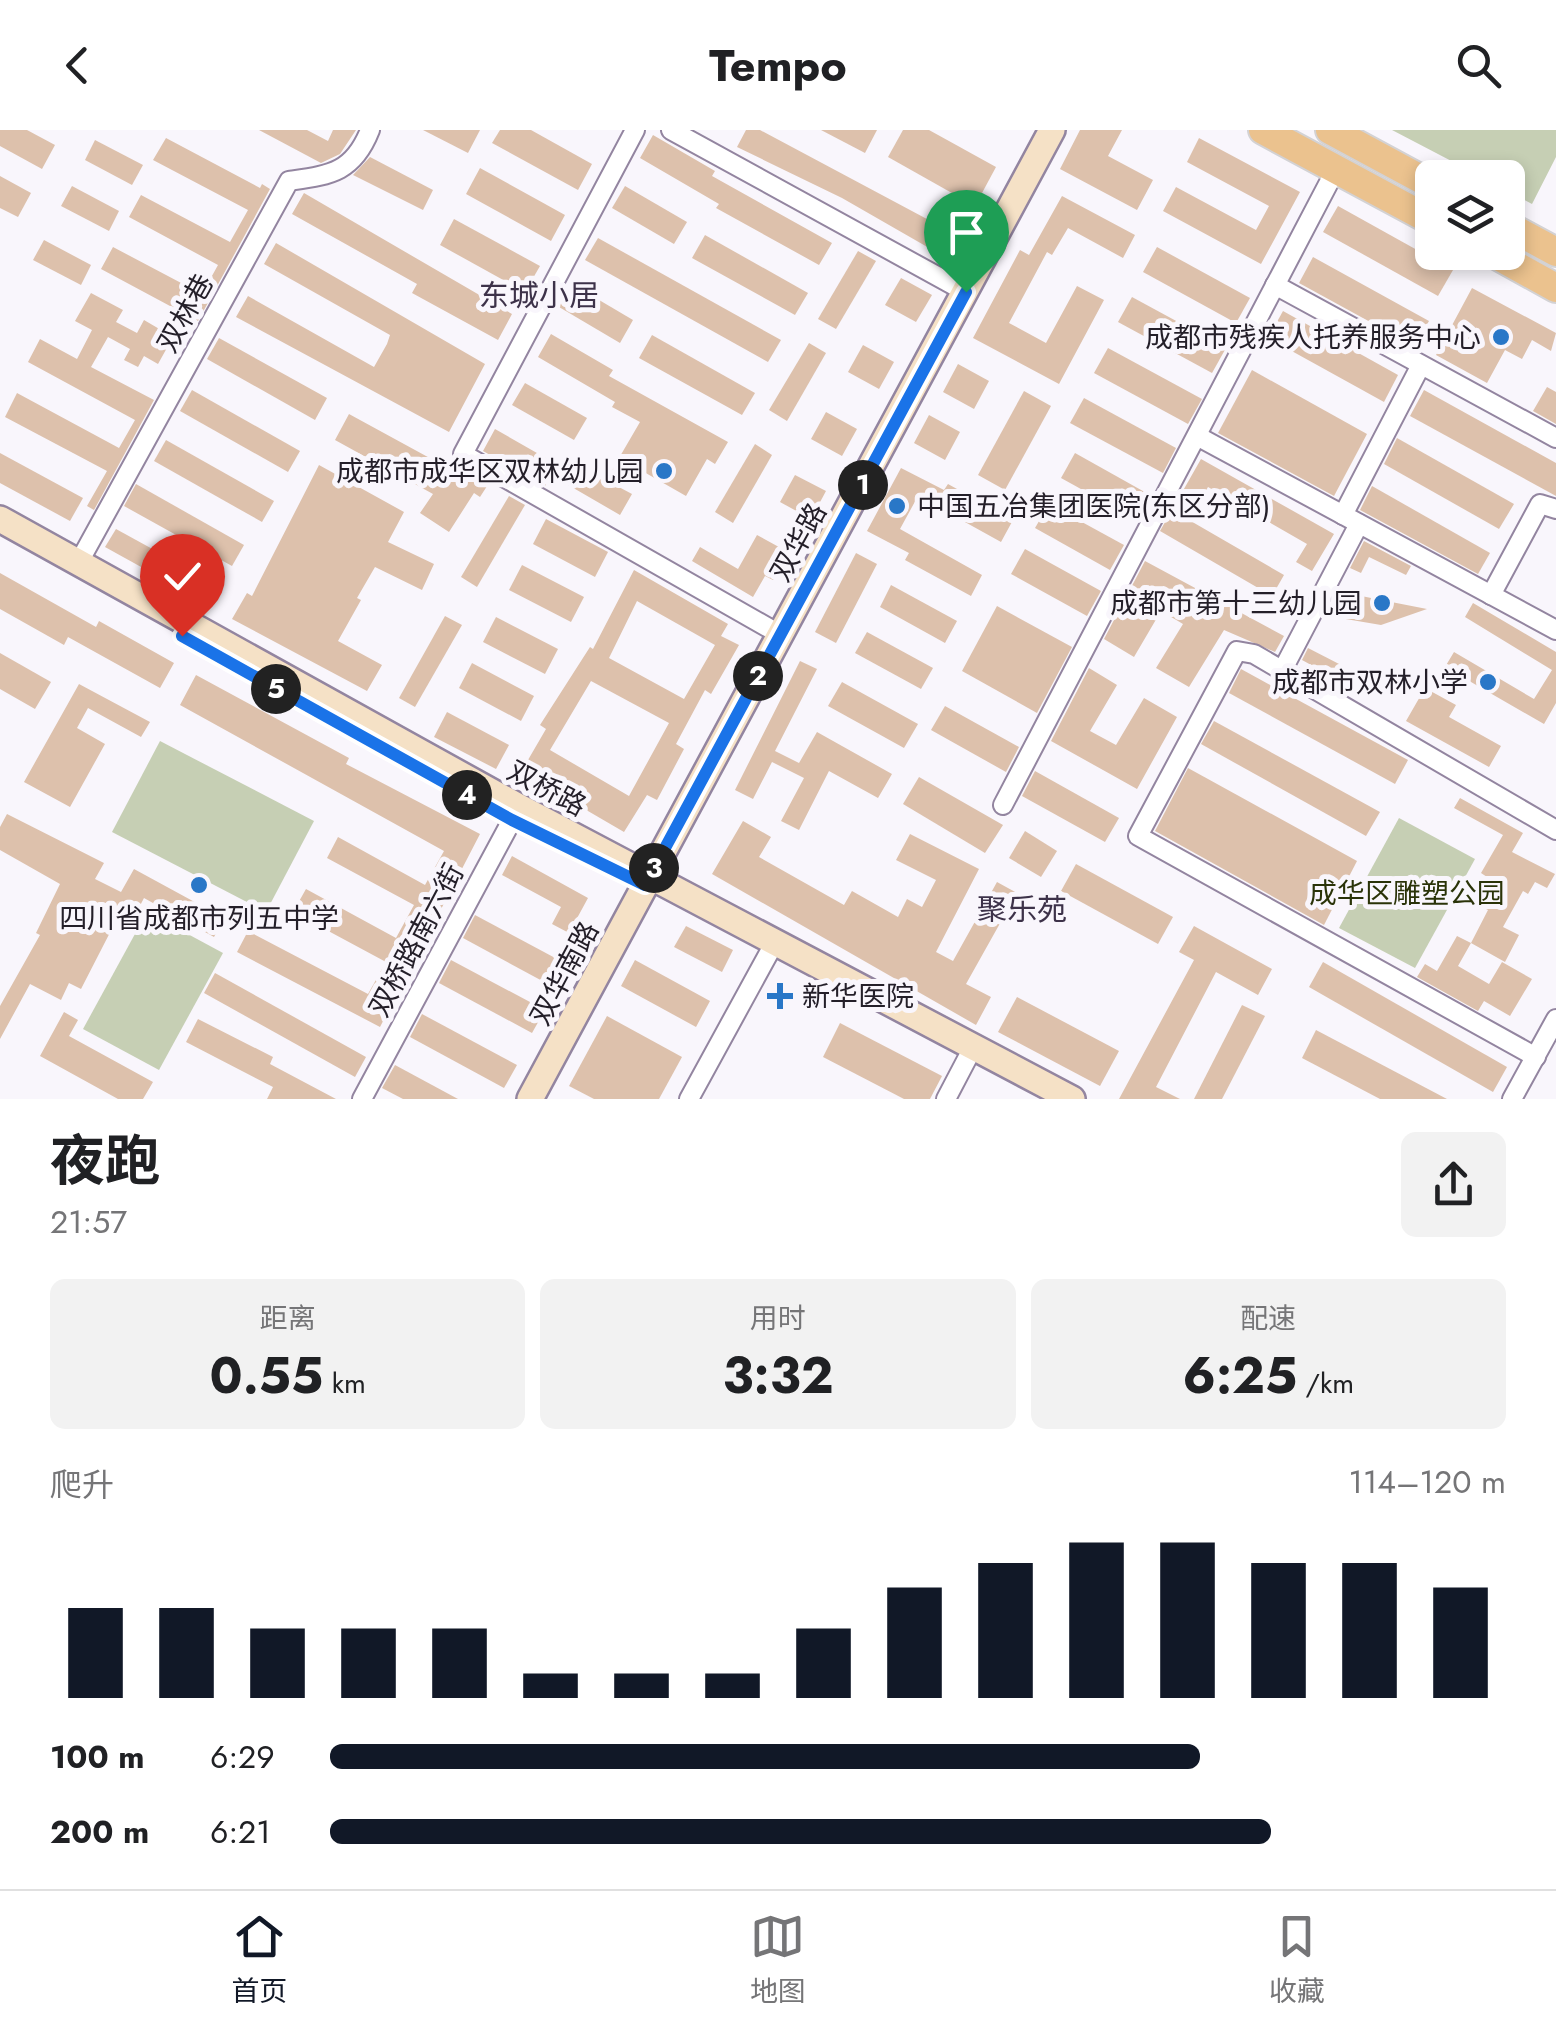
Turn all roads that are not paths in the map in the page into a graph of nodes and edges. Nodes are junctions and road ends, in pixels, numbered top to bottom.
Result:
1 (370, 130) edge
2 (636, 130) edge
3 (671, 130) edge
4 (1052, 130) edge
5 (1263, 130) edge
6 (1330, 130) edge
7 (1336, 170) junction
8 (1415, 176) edge
9 (1415, 212) edge
10 (1525, 235) edge
11 (1556, 252) edge
12 (1523, 270) edge
13 (1275, 286) junction
14 (1556, 288) edge
15 (966, 292) junction
16 (1421, 364) junction
17 (1197, 436) junction
18 (1556, 438) edge
19 (1556, 509) edge
20 (0, 519) edge
21 (1351, 520) junction
22 (0, 536) edge
23 (79, 562) junction
24 (1491, 595) junction
25 (1556, 630) edge
26 (781, 635) junction
27 (1282, 671) junction
28 (1003, 806) dead end
29 (516, 814) junction
30 (1556, 830) edge
31 (648, 880) junction
32 (770, 951) junction
33 (1556, 1019) edge
34 (1536, 1056) junction
35 (968, 1057) junction
36 (362, 1099) edge
37 (530, 1099) edge
38 (689, 1099) edge
39 (946, 1099) edge
40 (1046, 1099) edge
41 (1072, 1099) edge
42 (1512, 1099) edge

1 - 23 street, 双林巷
2 - 26 street
3 - 15 street
4 - 15 main road, 双华路
5 - 7 main road
6 - 8 main road
7 - 9 main road
7 - 13 street
10 - 11 main road
12 - 14 main road
13 - 16 street
13 - 17 street
15 - 26 main road, 双华路
16 - 18 street
16 - 21 street
17 - 21 street
17 - 28 street
19 - 24 street
20 - 23 main road, 双桥路
21 - 24 street
21 - 27 street
22 - 29 main road, 双桥路
23 - 29 main road, 双桥路
24 - 25 street
26 - 31 main road, 双华路
27 - 30 street
27 - 34 street
29 - 31 main road, 双桥路
29 - 36 street, 双桥路南六街
31 - 32 main road, 双桥路
31 - 37 main road, 双华南路
31 - 41 main road, 双桥路
32 - 35 main road, 双桥路
32 - 38 street
33 - 34 street
34 - 42 street
35 - 39 street
35 - 40 main road, 双桥路

